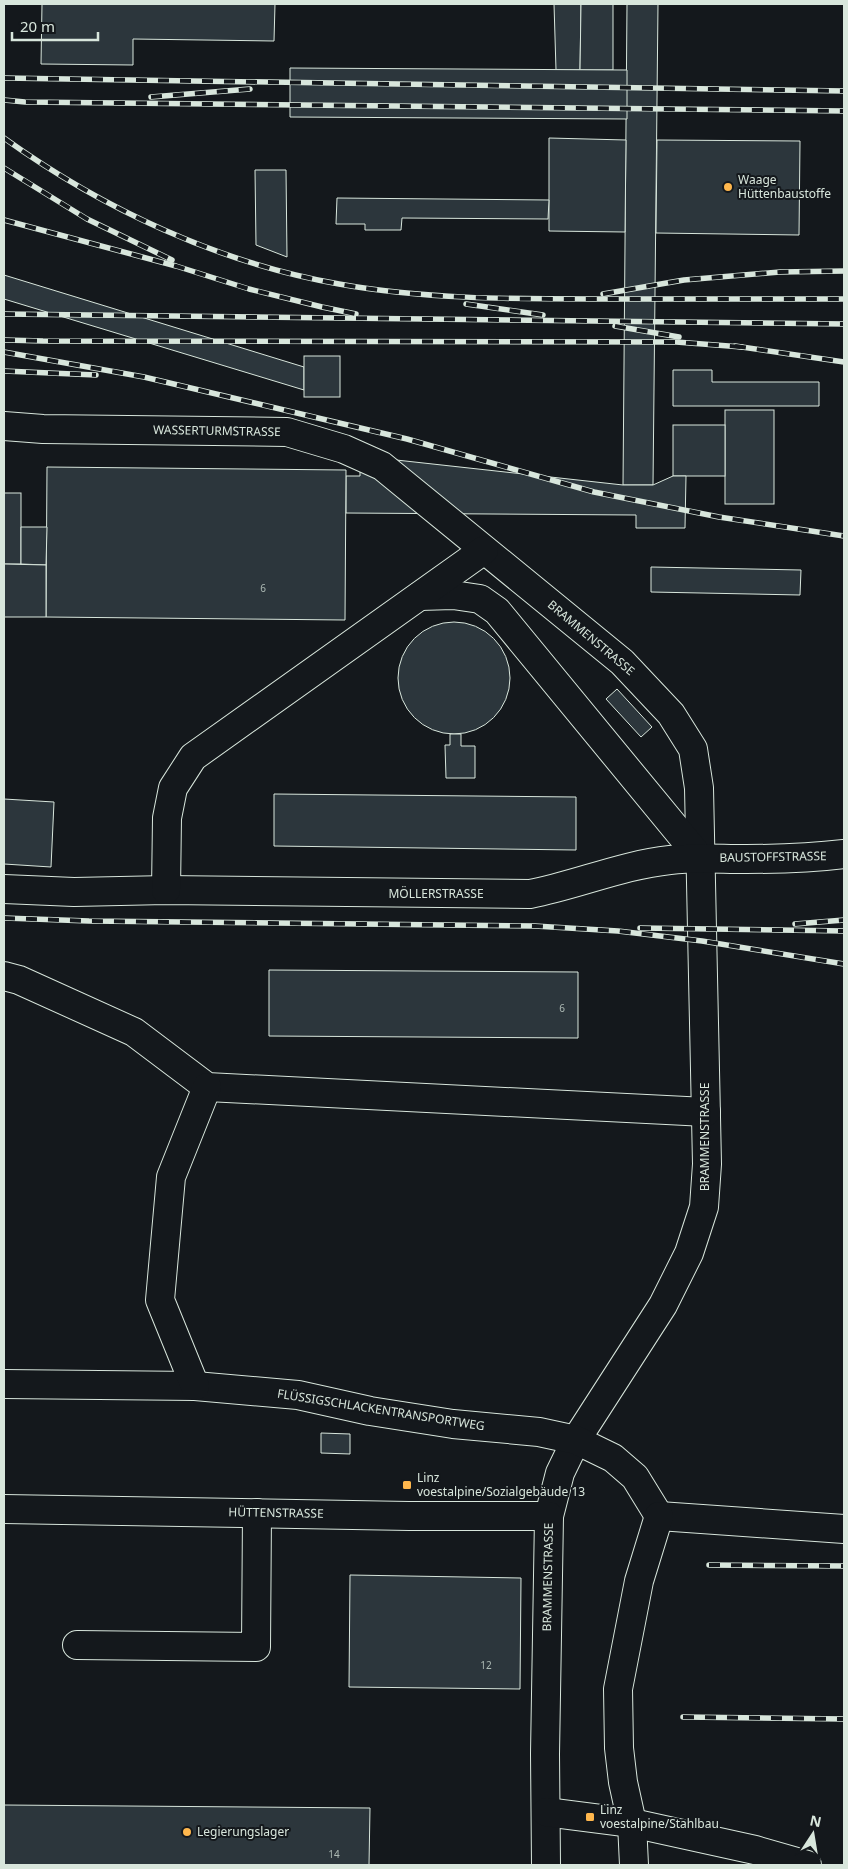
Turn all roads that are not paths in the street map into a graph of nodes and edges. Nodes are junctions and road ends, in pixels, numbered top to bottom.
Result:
1 (4, 426) edge
2 (484, 550) junction
3 (420, 596) junction
4 (844, 854) edge
5 (701, 859) junction
6 (4, 889) edge
7 (166, 890) junction
8 (4, 976) edge
9 (207, 1087) junction
10 (706, 1112) junction
11 (4, 1384) edge
12 (195, 1386) junction
13 (576, 1440) junction
14 (4, 1509) edge
15 (257, 1513) junction
16 (549, 1516) junction
17 (659, 1516) junction
18 (844, 1529) edge
19 (77, 1644) dead end
20 (546, 1812) junction
21 (632, 1823) junction
22 (546, 1865) edge
23 (634, 1865) edge
24 (807, 1865) edge

1 - 2 street, WASSERTURMSTRASSE
2 - 3 street
2 - 5 street, BRAMMENSTRASSE
3 - 5 street
3 - 7 street
4 - 5 street, BAUSTOFFSTRASSE
5 - 7 street, MÖLLERSTRASSE
5 - 10 street, BRAMMENSTRASSE
6 - 7 street, MÖLLERSTRASSE
8 - 9 street
9 - 10 street
9 - 12 street
10 - 13 street, BRAMMENSTRASSE
11 - 12 street, FLÜSSIGSCHLACKENTRANSPORTWEG
12 - 13 street, FLÜSSIGSCHLACKENTRANSPORTWEG
13 - 16 street, BRAMMENSTRASSE
13 - 17 street, FLÜSSIGSCHLACKENTRANSPORTWEG
14 - 15 street, HÜTTENSTRASSE
15 - 16 street, HÜTTENSTRASSE
15 - 19 street
16 - 20 street, BRAMMENSTRASSE
17 - 18 street
17 - 21 street
20 - 21 street
20 - 22 street, BRAMMENSTRASSE
21 - 23 street
21 - 24 street

